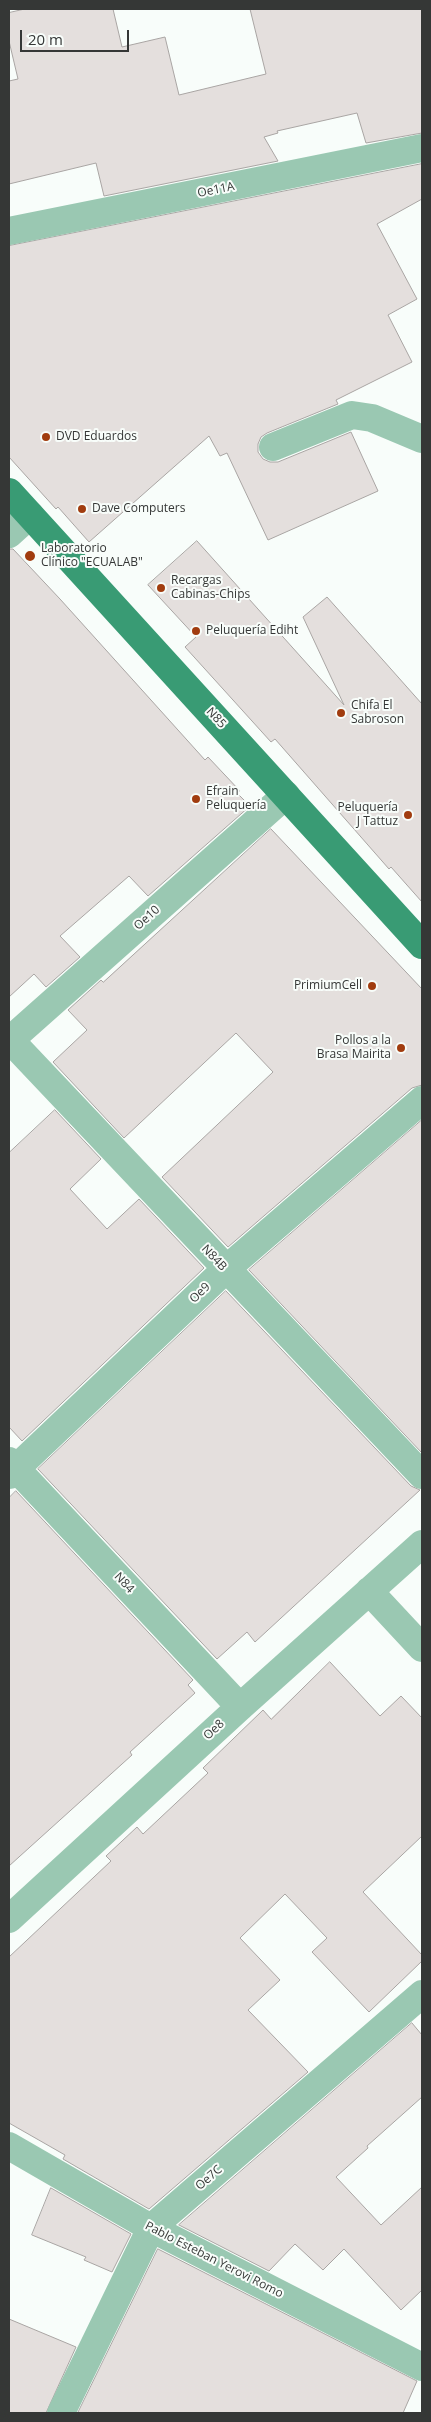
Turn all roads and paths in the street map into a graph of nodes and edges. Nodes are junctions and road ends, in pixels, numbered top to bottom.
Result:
1 (422, 148) edge
2 (9, 231) edge
3 (422, 439) edge
4 (273, 447) dead end
5 (9, 492) edge
6 (30, 515) junction
7 (9, 534) edge
8 (286, 795) junction
9 (422, 945) edge
10 (9, 1040) edge
11 (422, 1100) edge
12 (225, 1270) junction
13 (11, 1468) edge
14 (422, 1476) edge
15 (422, 1544) edge
16 (369, 1591) junction
17 (422, 1648) edge
18 (240, 1706) junction
19 (13, 1907) edge
20 (422, 1994) edge
21 (9, 2146) edge
22 (151, 2228) junction
23 (422, 2367) edge
24 (62, 2413) edge

1 - 2 street, Oe11A
3 - 4 street
5 - 6 main road, N85
6 - 7 street
6 - 8 main road, N85
8 - 9 main road, N85
8 - 10 street, Oe10
10 - 12 street, N84B
11 - 12 street, Oe9
12 - 13 street, Oe9
12 - 14 street, N84B
13 - 18 street, N84
15 - 16 street, Oe8
16 - 17 street
16 - 18 street, Oe8
18 - 19 street, Oe8
20 - 22 street, Oe7C
21 - 22 street, Pablo Esteban Yerovi Romo
22 - 23 street, Pablo Esteban Yerovi Romo
22 - 24 street, Oe7C

